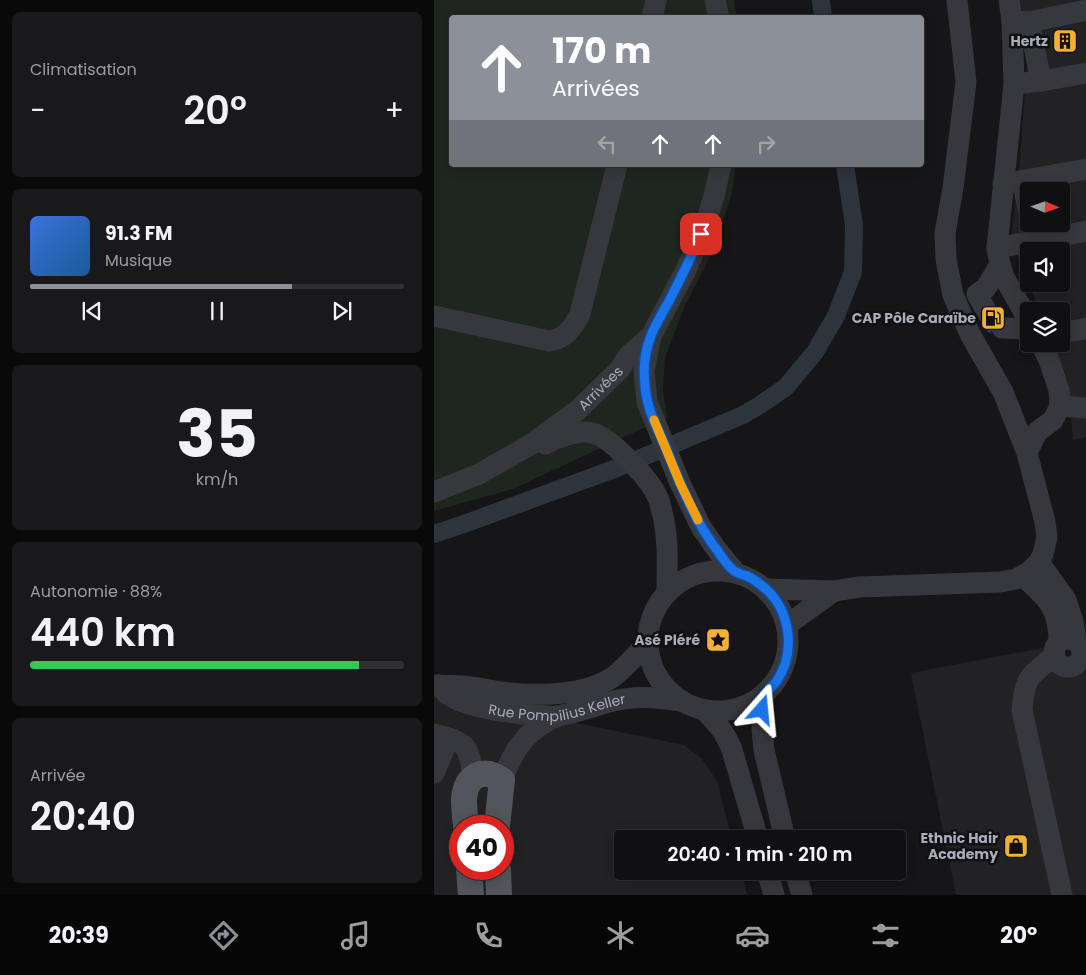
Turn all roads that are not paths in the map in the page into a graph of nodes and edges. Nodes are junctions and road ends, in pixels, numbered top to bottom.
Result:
1 (656, 0) edge
2 (715, 0) edge
3 (722, 0) edge
4 (957, 0) edge
5 (1086, 10) edge
6 (1017, 14) edge
7 (653, 15) edge
8 (718, 15) edge
9 (724, 15) edge
10 (1086, 73) edge
11 (1041, 81) junction
12 (1014, 84) junction
13 (617, 167) edge
14 (721, 167) edge
15 (1086, 169) edge
16 (1013, 182) junction
17 (1020, 195) edge
18 (1034, 232) edge
19 (1070, 232) edge
20 (1086, 232) edge
21 (998, 256) junction
22 (1020, 305) edge
23 (958, 306) junction
24 (434, 316) edge
25 (1002, 328) dead end
26 (1086, 328) edge
27 (1020, 329) edge
28 (1070, 331) edge
29 (651, 336) junction
30 (1045, 352) edge
31 (1060, 406) junction
32 (1086, 408) edge
33 (1027, 453) junction
34 (479, 474) junction
35 (434, 492) edge
36 (1039, 562) junction
37 (735, 572) junction
38 (1023, 576) junction
39 (766, 589) junction
40 (834, 591) junction
41 (667, 592) junction
42 (787, 625) junction
43 (648, 642) junction
44 (1072, 652) edge
45 (437, 685) edge
46 (763, 696) junction
47 (681, 701) junction
48 (704, 710) junction
49 (557, 716) junction
50 (441, 736) edge
51 (434, 774) edge
52 (502, 780) junction
53 (470, 783) junction
54 (465, 815) edge
55 (498, 815) edge
56 (755, 830) edge
57 (783, 830) edge
58 (470, 880) edge
59 (498, 880) edge
60 (770, 880) edge
61 (798, 880) edge
62 (471, 895) edge
63 (499, 895) edge
64 (774, 895) edge
65 (802, 895) edge
66 (1062, 895) edge

1 - 7 street
2 - 8 street
3 - 9 street
4 - 23 street
5 - 6 street
6 - 11 street
6 - 12 street
10 - 11 street
11 - 12 street
12 - 16 street
13 - 24 street
14 - 29 street, Arrivées
15 - 16 street
16 - 17 street
16 - 21 street
18 - 21 street
19 - 20 street
21 - 22 street
21 - 23 street
23 - 33 street
25 - 27 street
26 - 28 street
29 - 34 street, Arrivées
29 - 37 street
30 - 31 street
31 - 32 street
31 - 33 street
33 - 36 street
34 - 35 street, Arrivées
34 - 41 street
36 - 38 street
36 - 44 street
37 - 39 street
37 - 41 street
38 - 40 street
38 - 44 street
39 - 40 street
39 - 42 street
40 - 42 street
41 - 43 street
42 - 46 street
43 - 45 street, Rue Pompilius Keller
43 - 47 street
44 - 66 street
45 - 49 street, Rue Pompilius Keller
46 - 48 street
46 - 57 street
47 - 48 street
47 - 49 street, Rue Pompilius Keller
48 - 56 street
49 - 52 street
50 - 51 street
50 - 53 street
52 - 53 main road
52 - 55 main road
53 - 54 main road
58 - 62 main road
59 - 63 main road
60 - 64 street
61 - 65 street

